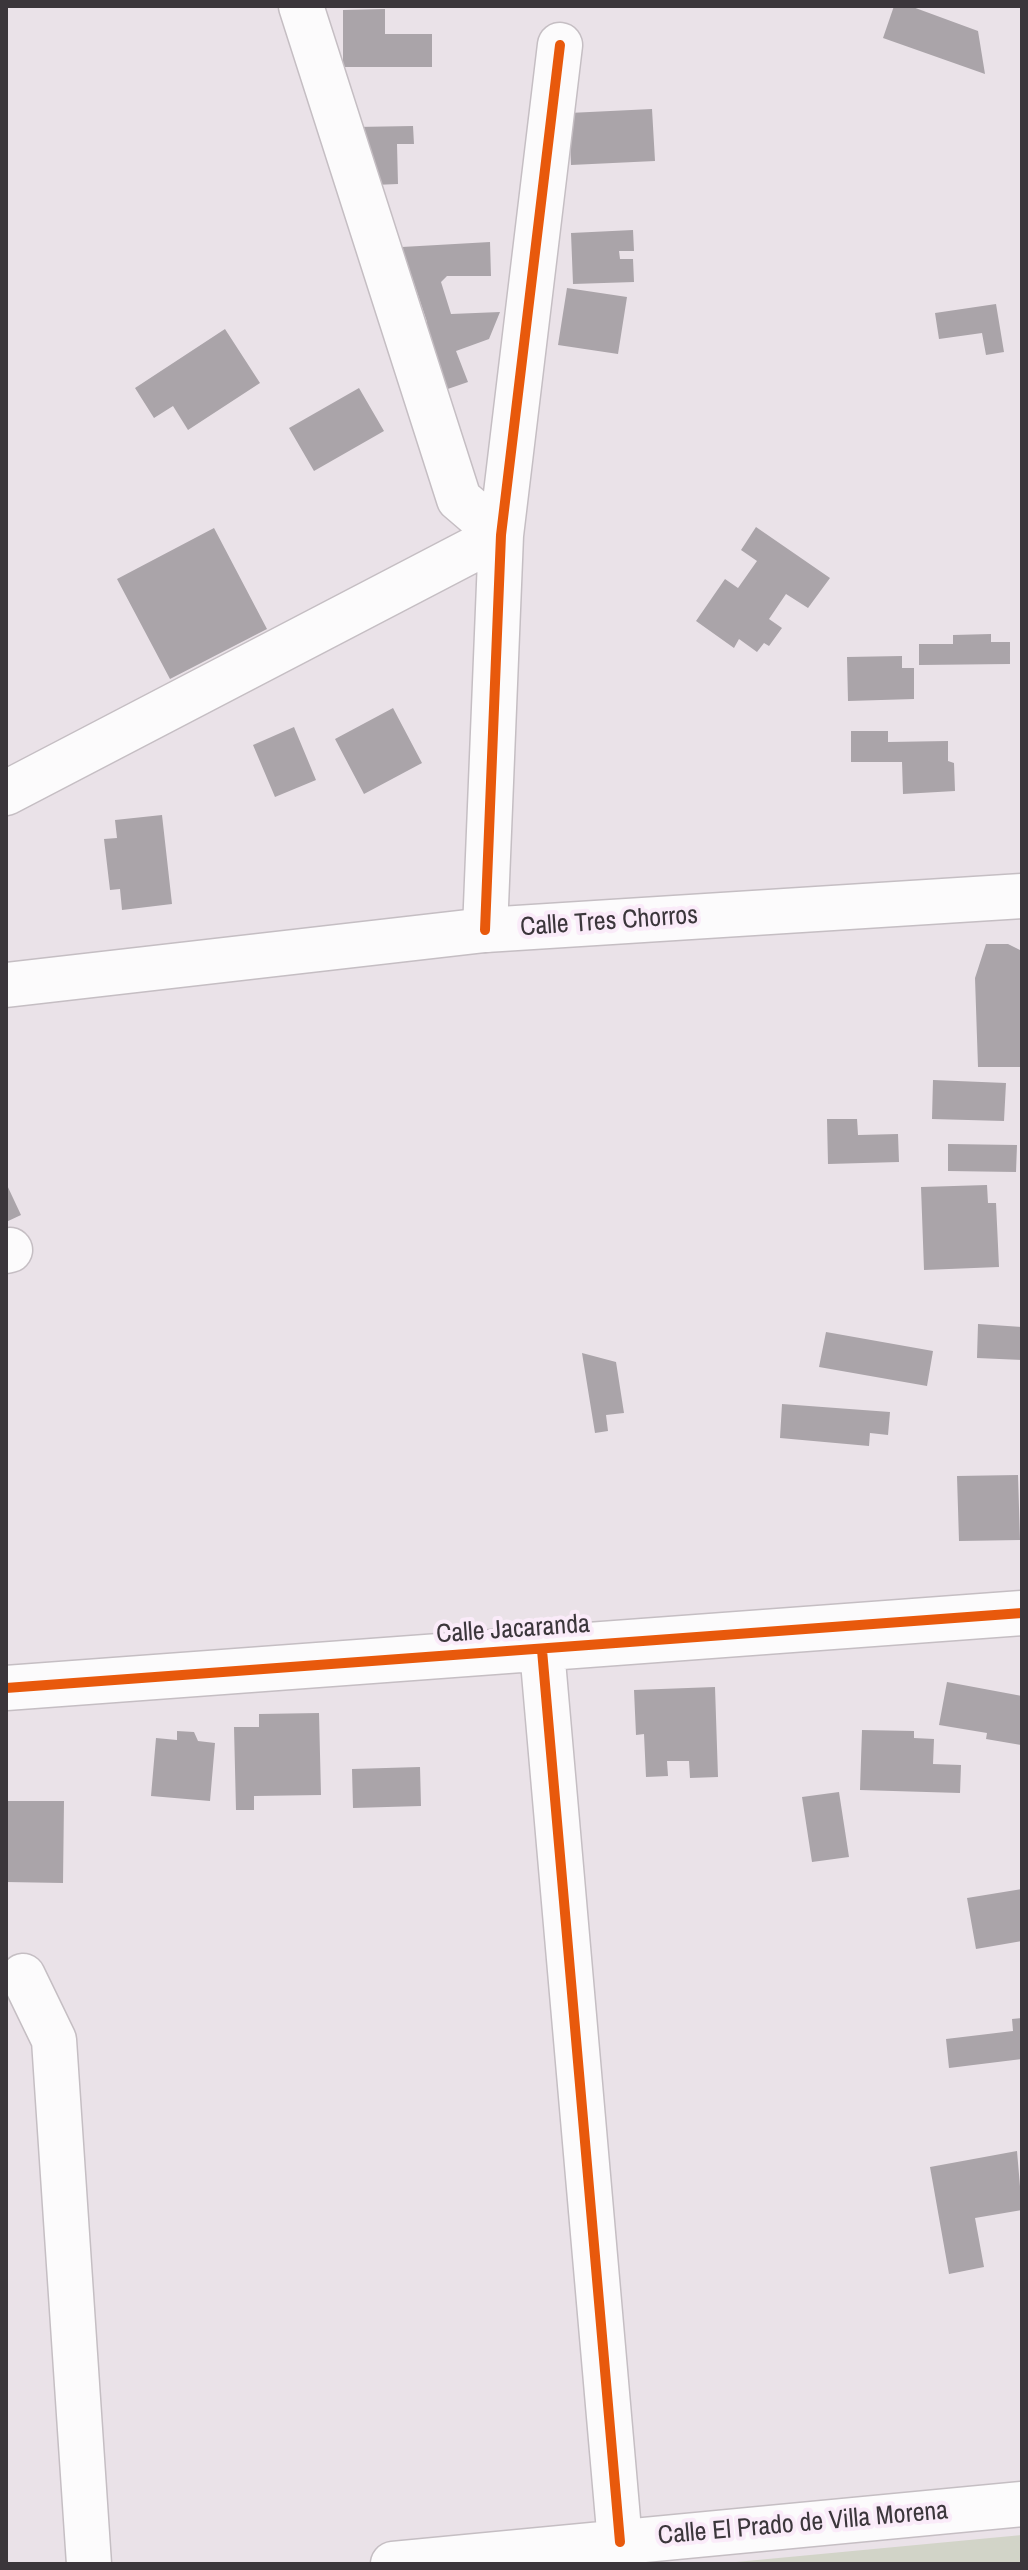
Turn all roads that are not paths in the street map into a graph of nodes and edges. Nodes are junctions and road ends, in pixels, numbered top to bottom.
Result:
1 (301, 6) edge
2 (560, 45) dead end
3 (501, 535) junction
4 (6, 793) edge
5 (1022, 896) edge
6 (485, 930) junction
7 (6, 985) edge
8 (1022, 1613) edge
9 (542, 1650) junction
10 (6, 1688) edge
11 (23, 1976) dead end
12 (1022, 2504) edge
13 (620, 2542) junction
14 (89, 2564) edge
15 (393, 2564) edge

1 - 3 street
2 - 3 street
3 - 4 street
3 - 6 street
5 - 6 street, Calle Tres Chorros
6 - 7 street, Calle Tres Chorros
8 - 9 street, Calle Jacaranda
9 - 10 street, Calle Jacaranda
9 - 13 street
11 - 14 street
12 - 13 street, Calle El Prado de Villa Morena
13 - 15 street, Calle El Prado de Villa Morena

